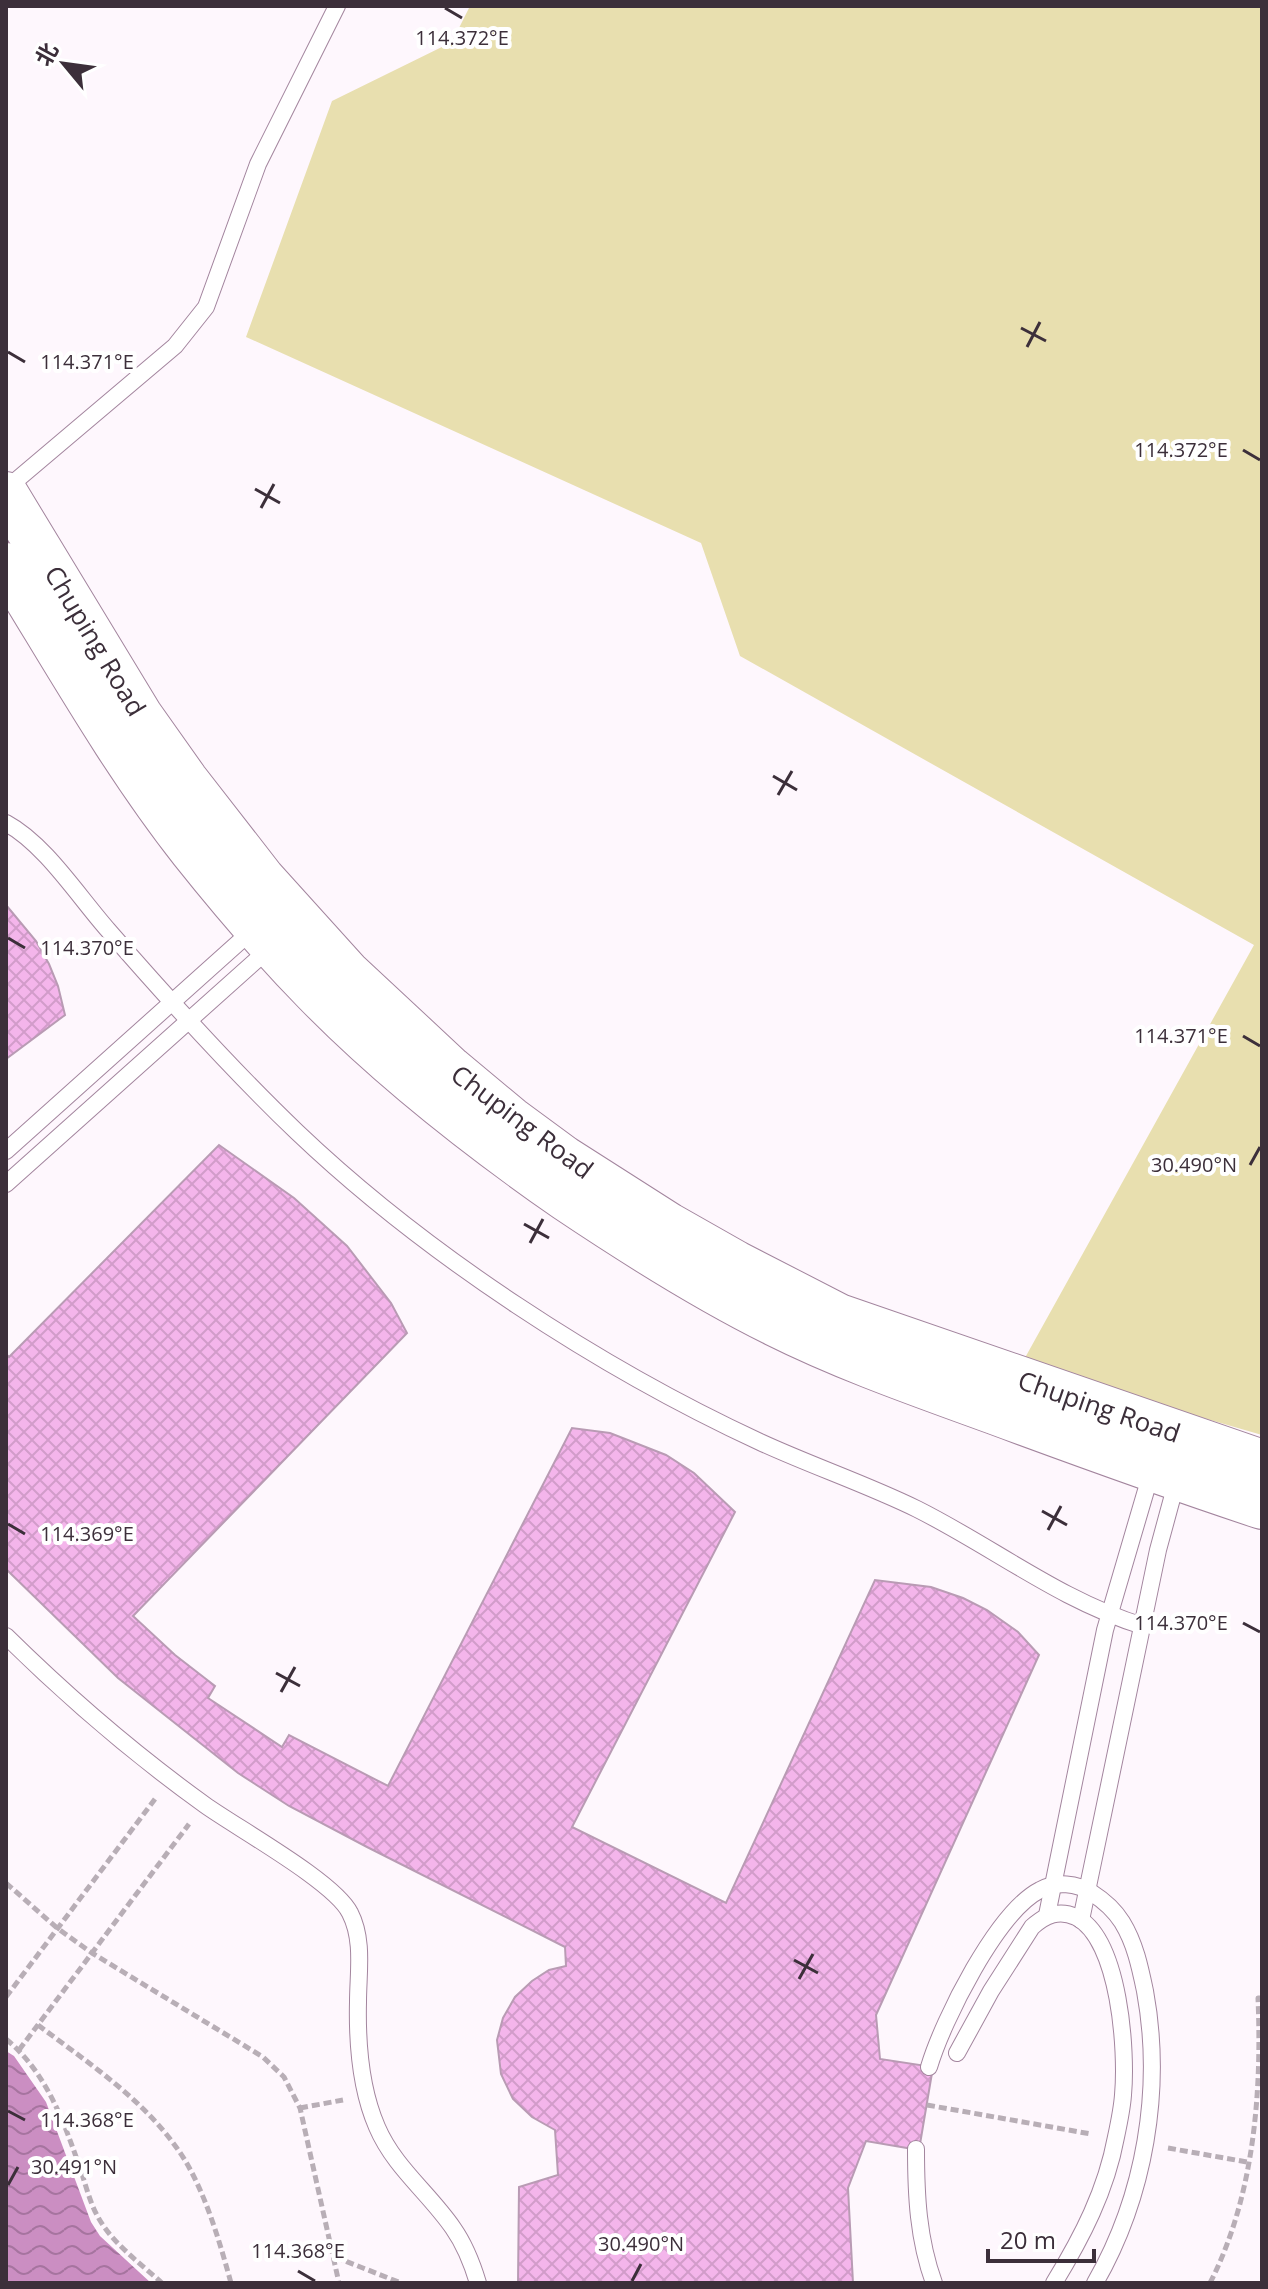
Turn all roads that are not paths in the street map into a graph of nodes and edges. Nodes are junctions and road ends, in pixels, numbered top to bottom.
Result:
1 (337, 6) edge
2 (6, 491) edge
3 (6, 565) edge
4 (6, 823) edge
5 (278, 924) junction
6 (172, 1003) junction
7 (188, 1021) junction
8 (6, 1151) edge
9 (6, 1184) edge
10 (1170, 1454) junction
11 (1262, 1462) edge
12 (1262, 1507) edge
13 (1109, 1616) junction
14 (1143, 1626) junction
15 (6, 1636) edge
16 (1054, 1885) junction
17 (1088, 1890) junction
18 (1047, 1915) junction
19 (1081, 1920) junction
20 (957, 2053) dead end
21 (929, 2067) dead end
22 (916, 2149) dead end
23 (478, 2283) edge
24 (934, 2283) edge
25 (1054, 2283) edge
26 (1095, 2283) edge

1 - 2 lane
2 - 5 main road, Chuping Road
3 - 5 main road, Chuping Road
4 - 6 lane
5 - 6 lane
5 - 7 lane
5 - 10 main road, Chuping Road
6 - 7 lane
6 - 8 lane
7 - 9 lane
7 - 13 lane
10 - 11 main road, Chuping Road
10 - 12 main road, Chuping Road
10 - 13 lane
10 - 14 lane
13 - 14 lane
13 - 16 lane
14 - 17 lane
15 - 23 lane
16 - 17 lane
16 - 18 lane
16 - 21 lane
17 - 19 lane
17 - 26 lane
18 - 19 lane
18 - 20 lane
19 - 25 lane
22 - 24 lane

